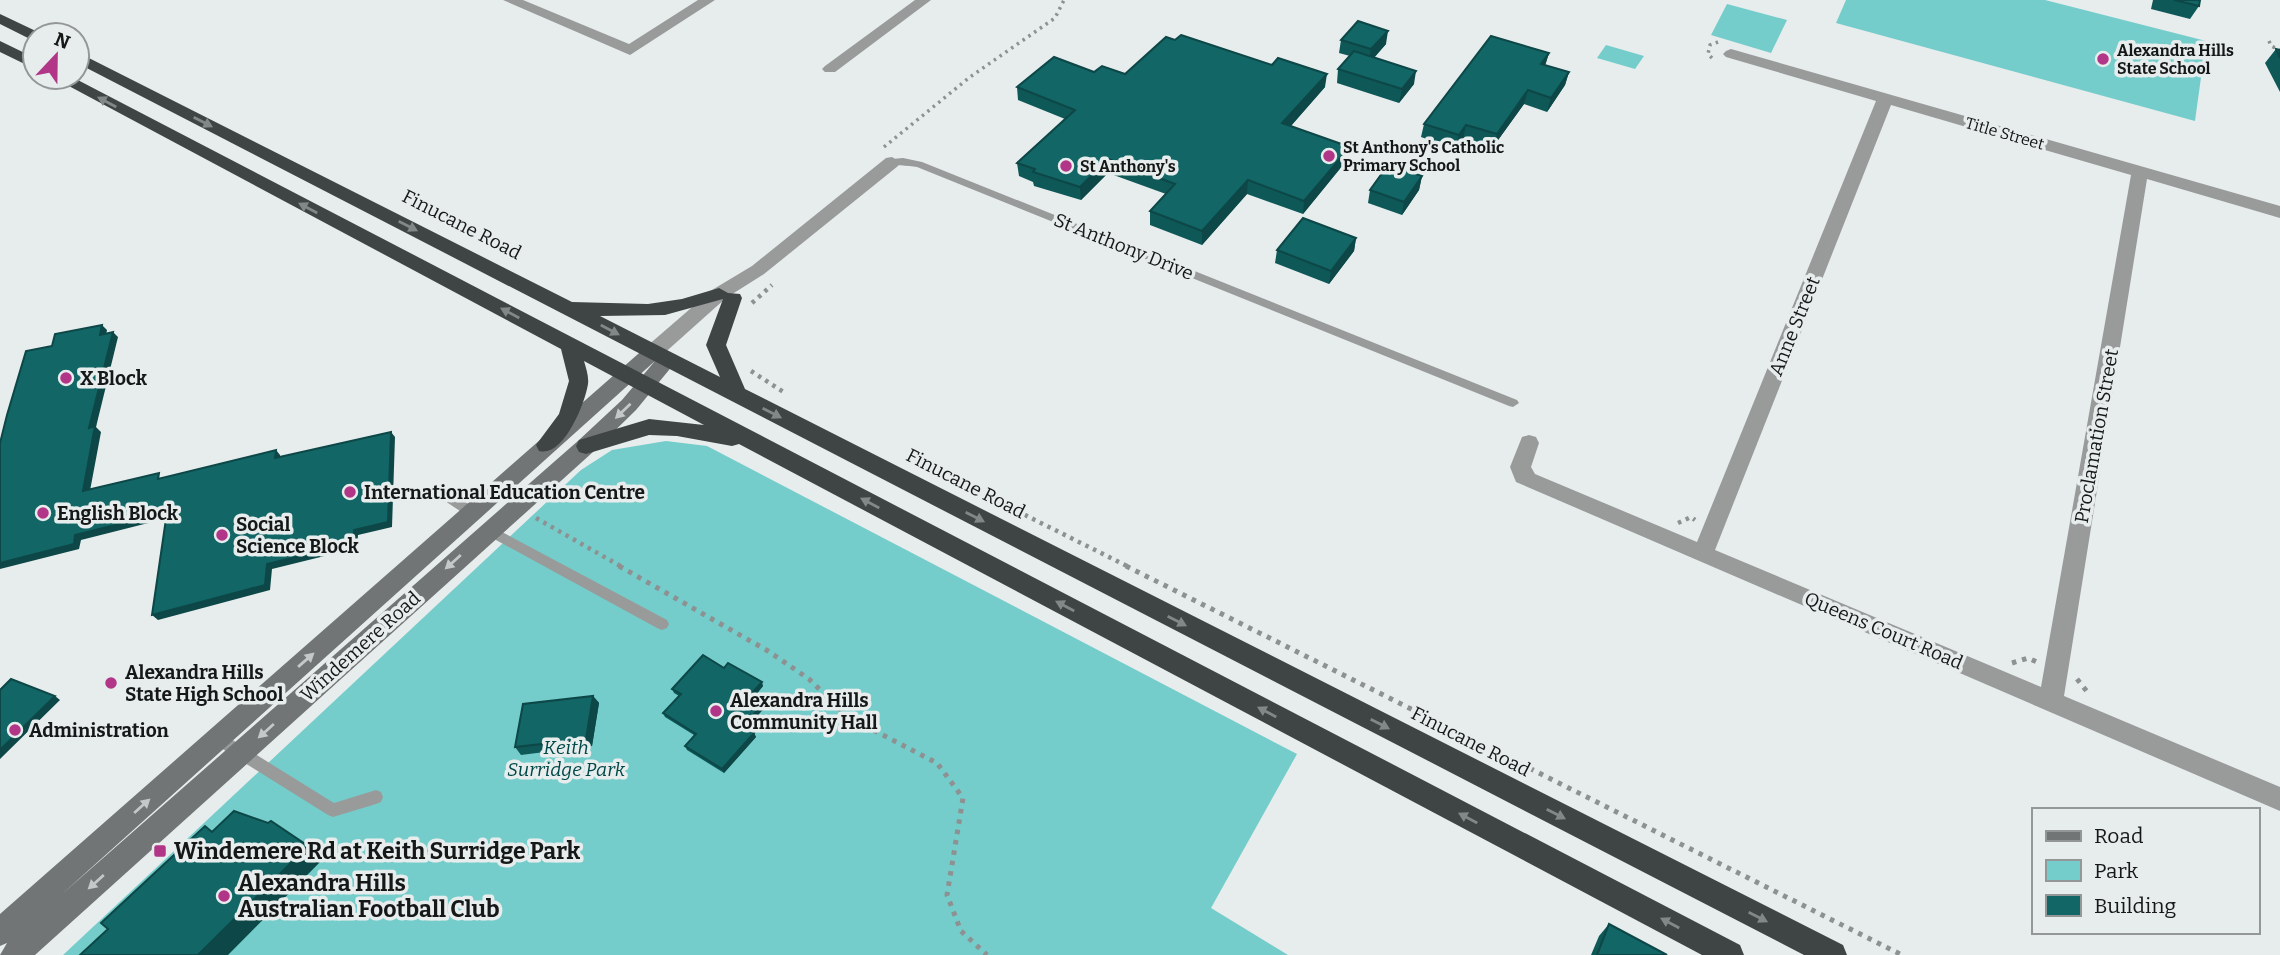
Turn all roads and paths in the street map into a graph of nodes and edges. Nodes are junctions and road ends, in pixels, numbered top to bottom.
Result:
1 (510, 0) edge
2 (708, 0) edge
3 (924, 0) edge
4 (0, 18) edge
5 (21, 29) edge
6 (2269, 41) dead end
7 (0, 46) edge
8 (2280, 50) edge
9 (1731, 54) dead end
10 (21, 57) edge
11 (91, 64) edge
12 (830, 69) dead end
13 (87, 91) edge
14 (1885, 99) junction
15 (892, 162) joint
16 (2140, 172) junction
17 (2280, 212) edge
18 (774, 283) dead end
19 (732, 301) junction
20 (563, 306) junction
21 (570, 345) junction
22 (661, 356) junction
23 (747, 368) dead end
24 (637, 380) junction
25 (788, 395) dead end
26 (738, 396) junction
27 (1513, 403) dead end
28 (754, 442) junction
29 (1529, 443) dead end
30 (546, 445) junction
31 (586, 446) junction
32 (443, 494) dead end
33 (516, 507) junction
34 (1016, 511) dead end
35 (1697, 521) dead end
36 (481, 522) junction
37 (1675, 524) dead end
38 (1703, 553) junction
39 (662, 624) dead end
40 (2051, 701) junction
41 (218, 738) junction
42 (242, 752) junction
43 (376, 797) dead end
44 (2280, 799) edge
45 (0, 932) edge
46 (14, 955) edge
47 (987, 955) edge
48 (1730, 955) edge
49 (1833, 955) edge
50 (1902, 955) edge

1 - 2 street
3 - 12 street
4 - 5 highway
6 - 8 path
7 - 10 highway
9 - 14 street, Title Street
11 -> 20 highway, Finucane Road
21 -> 13 highway
14 - 16 street, Title Street
14 - 38 street, Anne Street
15 - 19 street, St Anthony Drive
15 - 27 lane, St Anthony Drive
16 - 17 street, Title Street
16 - 40 street, Proclamation Street
18 - 19 path
19 - 20 highway
19 - 22 street, St Anthony Drive
19 - 26 highway
20 -> 22 highway, Finucane Road
21 - 24 highway
21 - 30 highway
22 - 24 main road, Windemere Road
22 - 26 highway, Finucane Road
23 - 25 path
24 - 28 highway
24 - 30 main road, Windemere Road
24 -> 31 main road, Windemere Road
26 -> 49 highway, Finucane Road
28 - 31 highway
48 -> 28 highway
29 - 38 street, Queens Court Road
30 - 36 main road, Windemere Road
31 - 33 main road, Windemere Road
32 - 36 lane
33 - 36 main road, Windemere Road
33 - 47 path
34 - 50 path
35 - 37 path
36 - 39 lane
41 -> 36 main road, Windemere Road
36 -> 42 main road, Windemere Road
38 - 40 street, Queens Court Road
40 - 44 street, Queens Court Road
41 - 42 lane
45 -> 41 main road, Windemere Road
42 - 43 lane
42 -> 46 main road, Windemere Road

